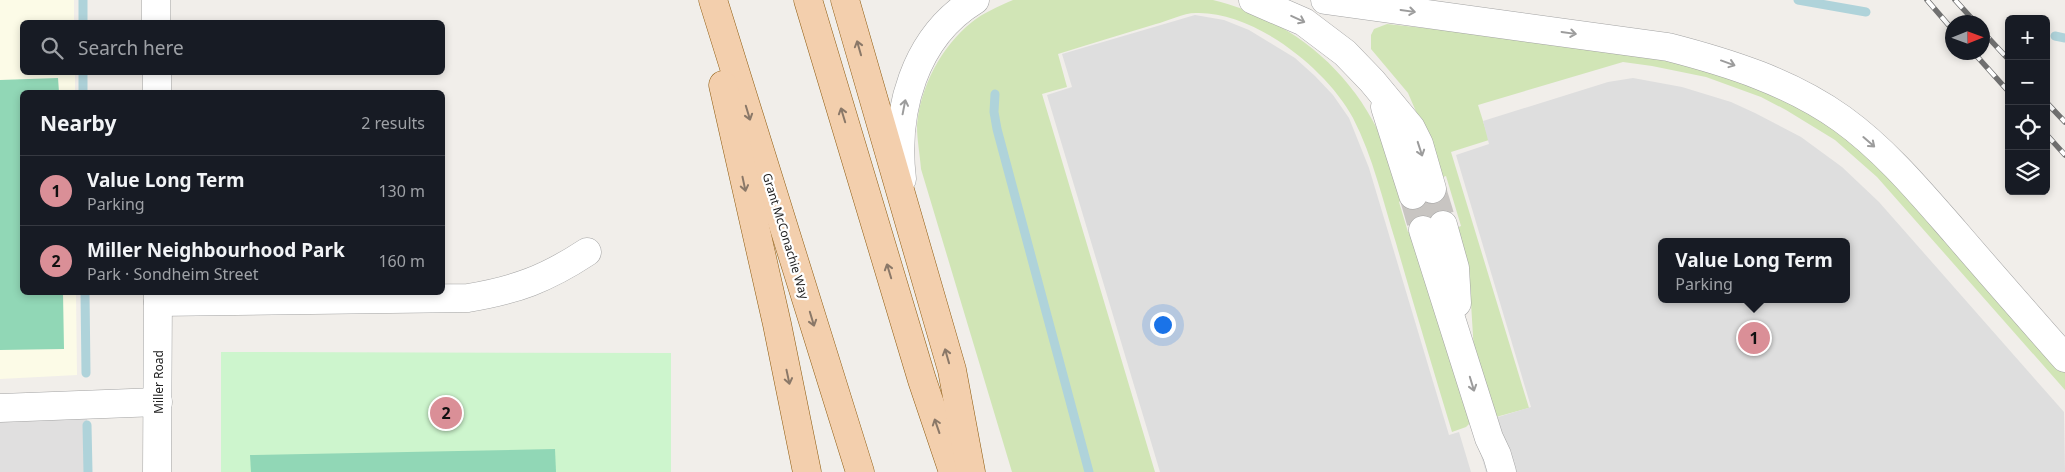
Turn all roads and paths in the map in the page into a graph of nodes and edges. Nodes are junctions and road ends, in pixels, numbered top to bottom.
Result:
1 (156, 0) edge
2 (704, 0) edge
3 (713, 0) edge
4 (808, 0) edge
5 (845, 0) edge
6 (975, 0) edge
7 (1253, 0) edge
8 (1325, 0) edge
9 (156, 20) edge
10 (157, 75) edge
11 (157, 90) edge
12 (1422, 192) tunnel mouth
13 (905, 208) junction
14 (1433, 227) tunnel mouth
15 (586, 252) dead end
16 (158, 297) edge
17 (2065, 358) edge
18 (158, 402) junction
19 (0, 408) edge
20 (157, 472) edge
21 (807, 472) edge
22 (860, 472) edge
23 (953, 472) edge
24 (971, 472) edge
25 (1502, 472) edge

1 - 9 street
2 -> 21 main road
3 -> 22 main road, Grant McConachie Way
23 -> 4 main road
13 -> 5 main road
13 -> 6 street
7 -> 12 street
8 -> 17 street
10 - 11 street
24 -> 13 main road
14 -> 25 street
15 - 16 street
16 - 18 street, Miller Road
18 - 19 street
18 - 20 street, Miller Road

